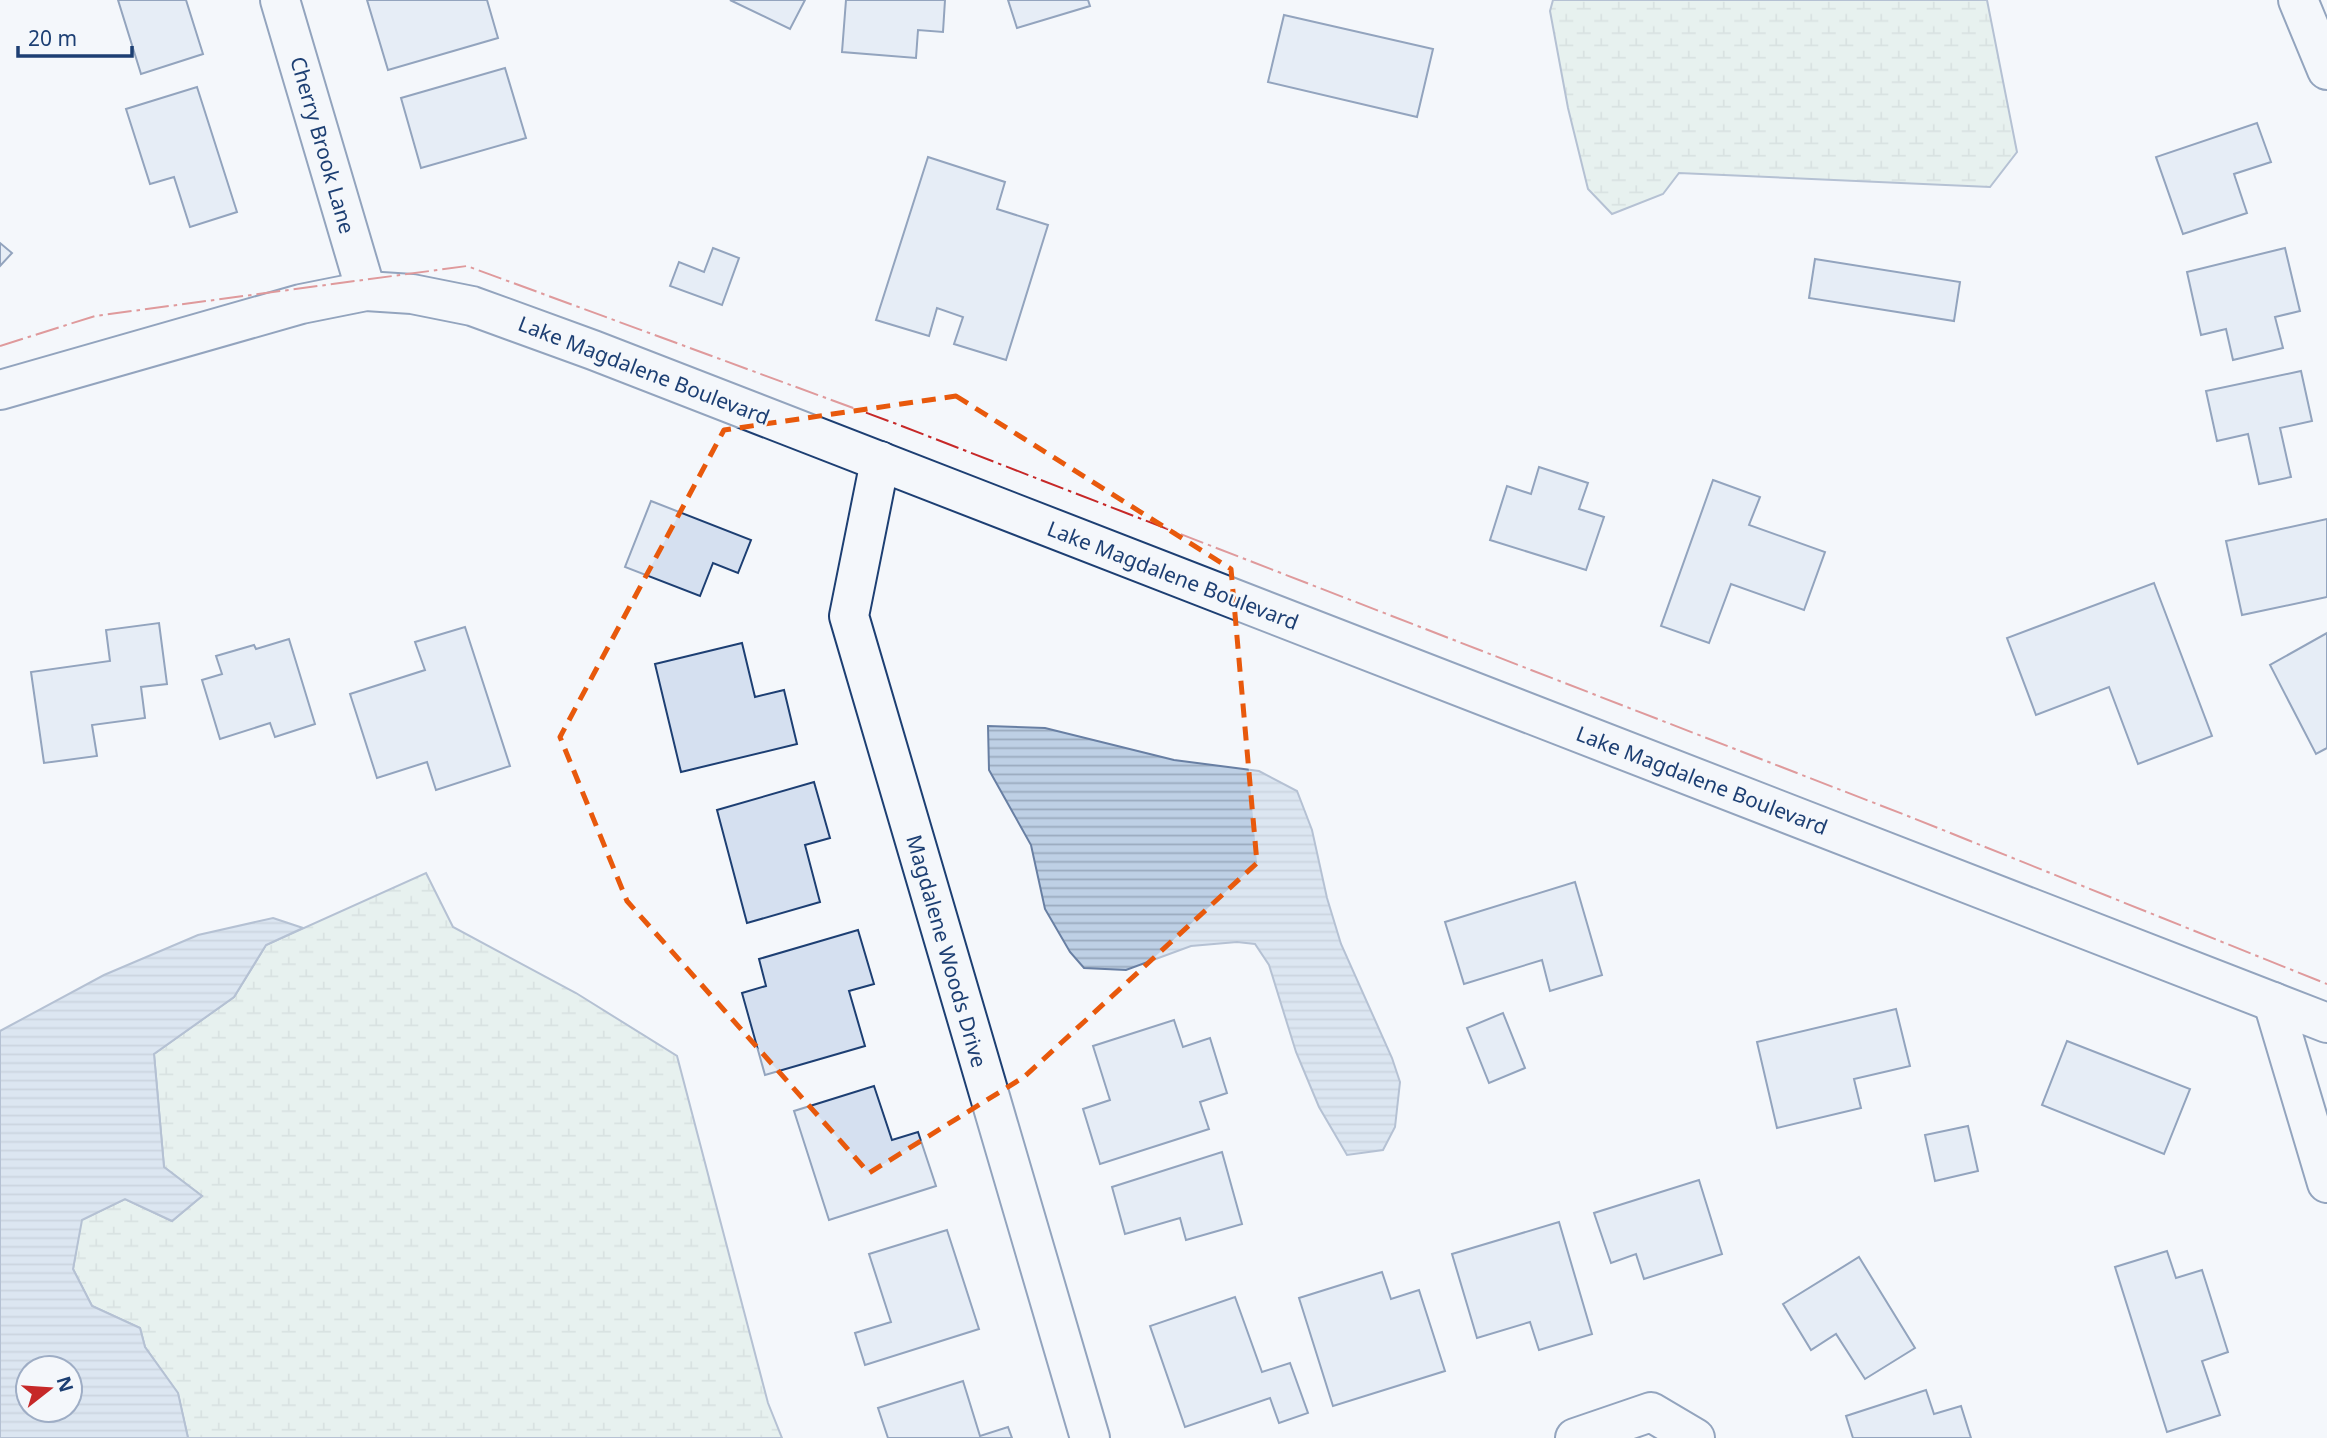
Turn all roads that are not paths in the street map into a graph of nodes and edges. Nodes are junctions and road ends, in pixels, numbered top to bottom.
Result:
1 (280, 0) edge
2 (2298, 0) edge
3 (2327, 70) edge
4 (366, 291) junction
5 (0, 390) edge
6 (880, 461) junction
7 (2273, 1002) junction
8 (2327, 1023) edge
9 (2327, 1183) edge
10 (1090, 1438) edge
11 (1575, 1438) edge
12 (1695, 1438) edge

1 - 4 street, Cherry Brook Lane
2 - 3 street
4 - 5 street, Lake Magdalene Boulevard
4 - 6 street, Lake Magdalene Boulevard
6 - 7 street, Lake Magdalene Boulevard
6 - 10 street, Magdalene Woods Drive
7 - 8 street, Lake Magdalene Boulevard
7 - 9 street
11 - 12 street

